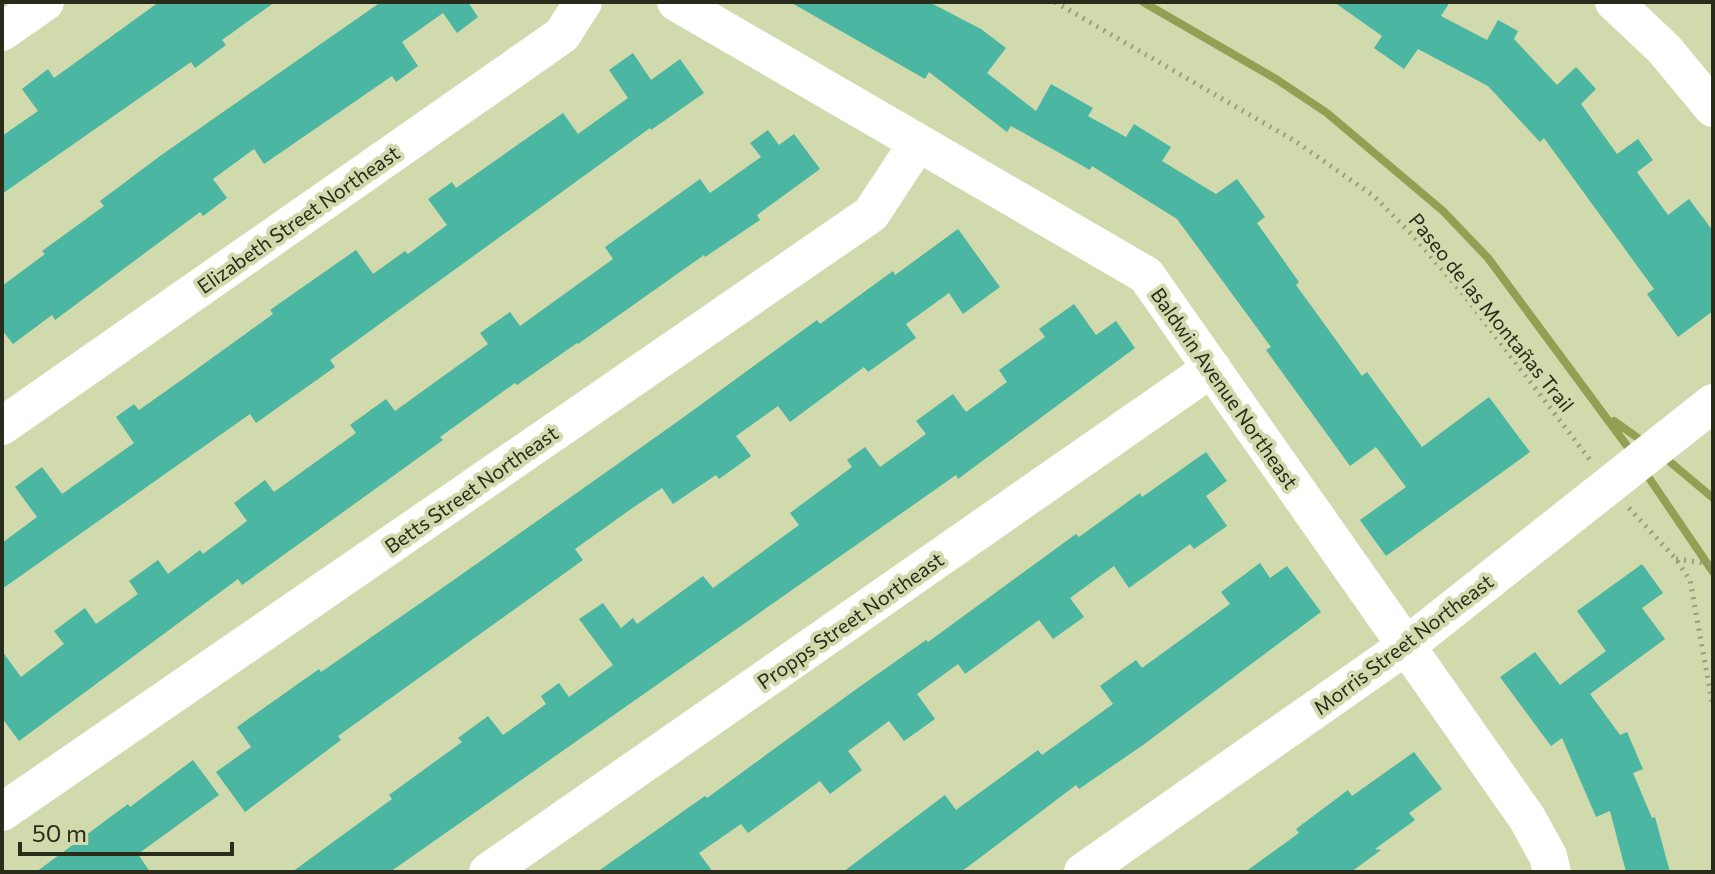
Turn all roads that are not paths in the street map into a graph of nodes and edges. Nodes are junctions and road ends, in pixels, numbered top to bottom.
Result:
1 (45, 2) edge
2 (583, 2) edge
3 (676, 2) edge
4 (1614, 2) edge
5 (2, 32) edge
6 (1713, 108) edge
7 (917, 144) junction
8 (1212, 368) junction
9 (1713, 403) edge
10 (2, 426) edge
11 (1406, 646) junction
12 (2, 812) edge
13 (488, 872) edge
14 (1083, 872) edge
15 (1552, 872) edge

1 - 5 street
2 - 10 street, Elizabeth Street Northeast
3 - 7 street, Baldwin Avenue Northeast
4 - 6 street
7 - 8 street, Baldwin Avenue Northeast
7 - 12 street, Betts Street Northeast
8 - 11 street, Baldwin Avenue Northeast
8 - 13 street, Propps Street Northeast
9 - 11 street, Morris Street Northeast
11 - 14 street, Morris Street Northeast
11 - 15 street, Baldwin Avenue Northeast

